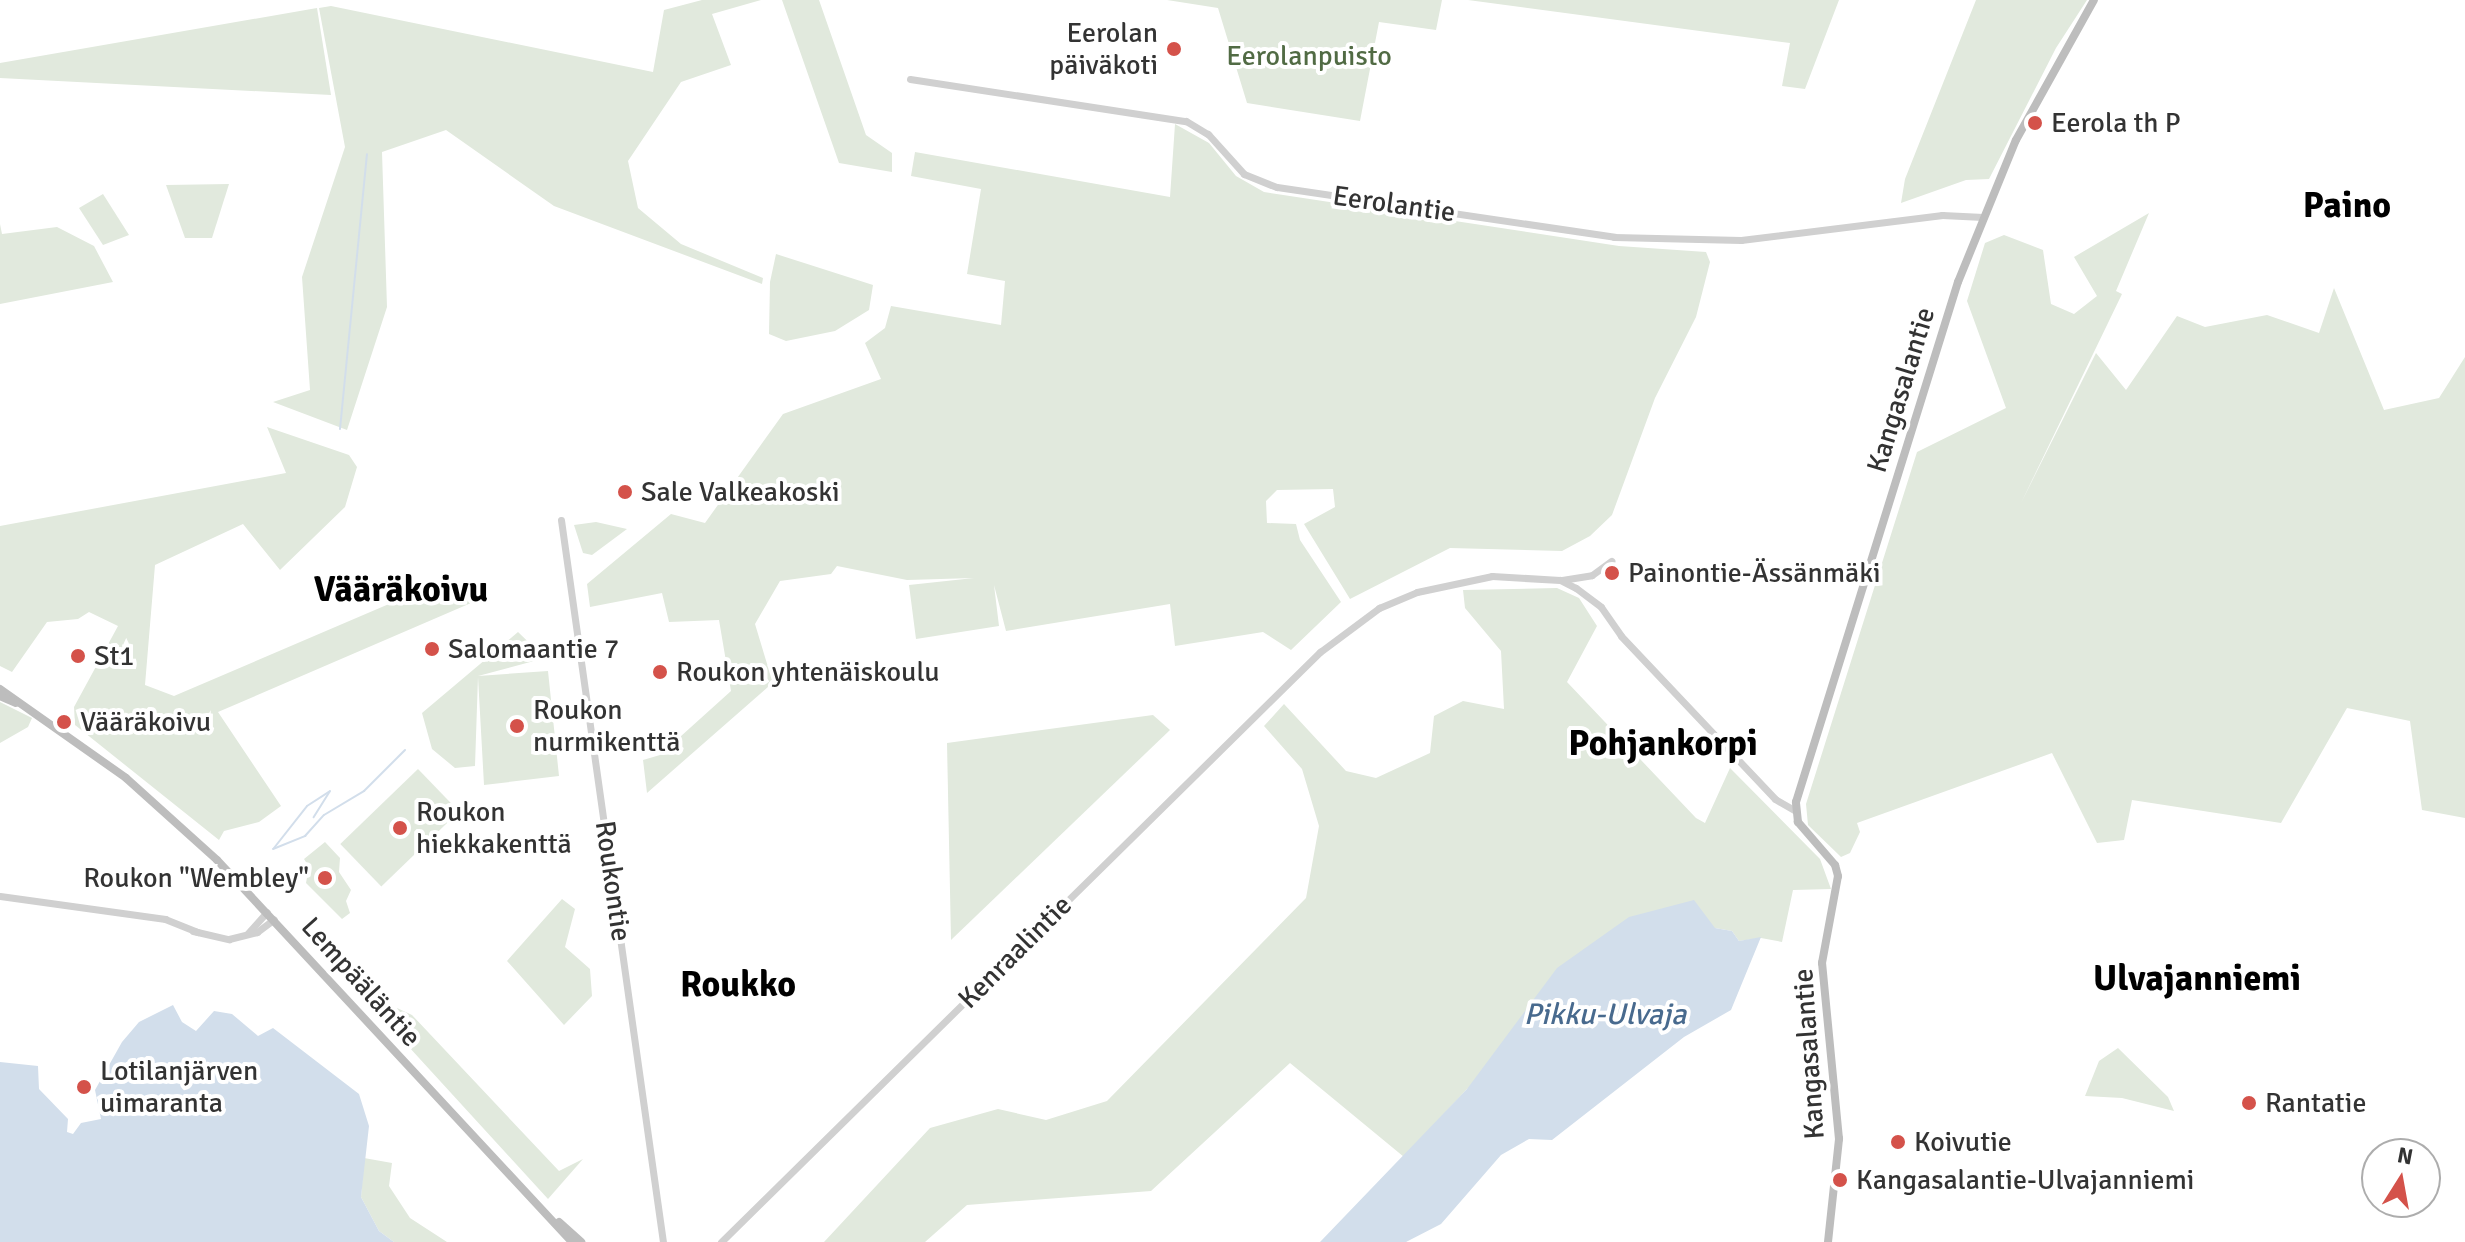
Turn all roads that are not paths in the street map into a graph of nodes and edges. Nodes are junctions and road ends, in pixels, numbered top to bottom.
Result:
1 (2094, 0) edge
2 (910, 79) dead end
3 (1983, 217) junction
4 (561, 520) dead end
5 (1611, 561) dead end
6 (1560, 580) junction
7 (0, 689) edge
8 (0, 696) edge
9 (21, 704) junction
10 (1796, 811) junction
11 (0, 896) edge
12 (271, 915) junction
13 (545, 1212) junction
14 (572, 1242) edge
15 (581, 1242) edge
16 (663, 1242) edge
17 (721, 1242) edge
18 (1828, 1242) edge

1 - 3 main road, Kangasalantie
2 - 3 street, Eerolantie
3 - 10 main road, Kangasalantie
4 - 16 street, Roukontie
5 - 6 street
6 - 10 street
6 - 17 street, Kenraalintie
7 - 9 main road, Lempääläntie
8 - 9 main road, Lempääläntie
9 - 12 main road, Lempääläntie
10 - 18 main road, Kangasalantie
11 - 12 street
12 - 13 main road, Lempääläntie
13 - 14 main road, Lempääläntie
13 - 15 main road, Lempääläntie

